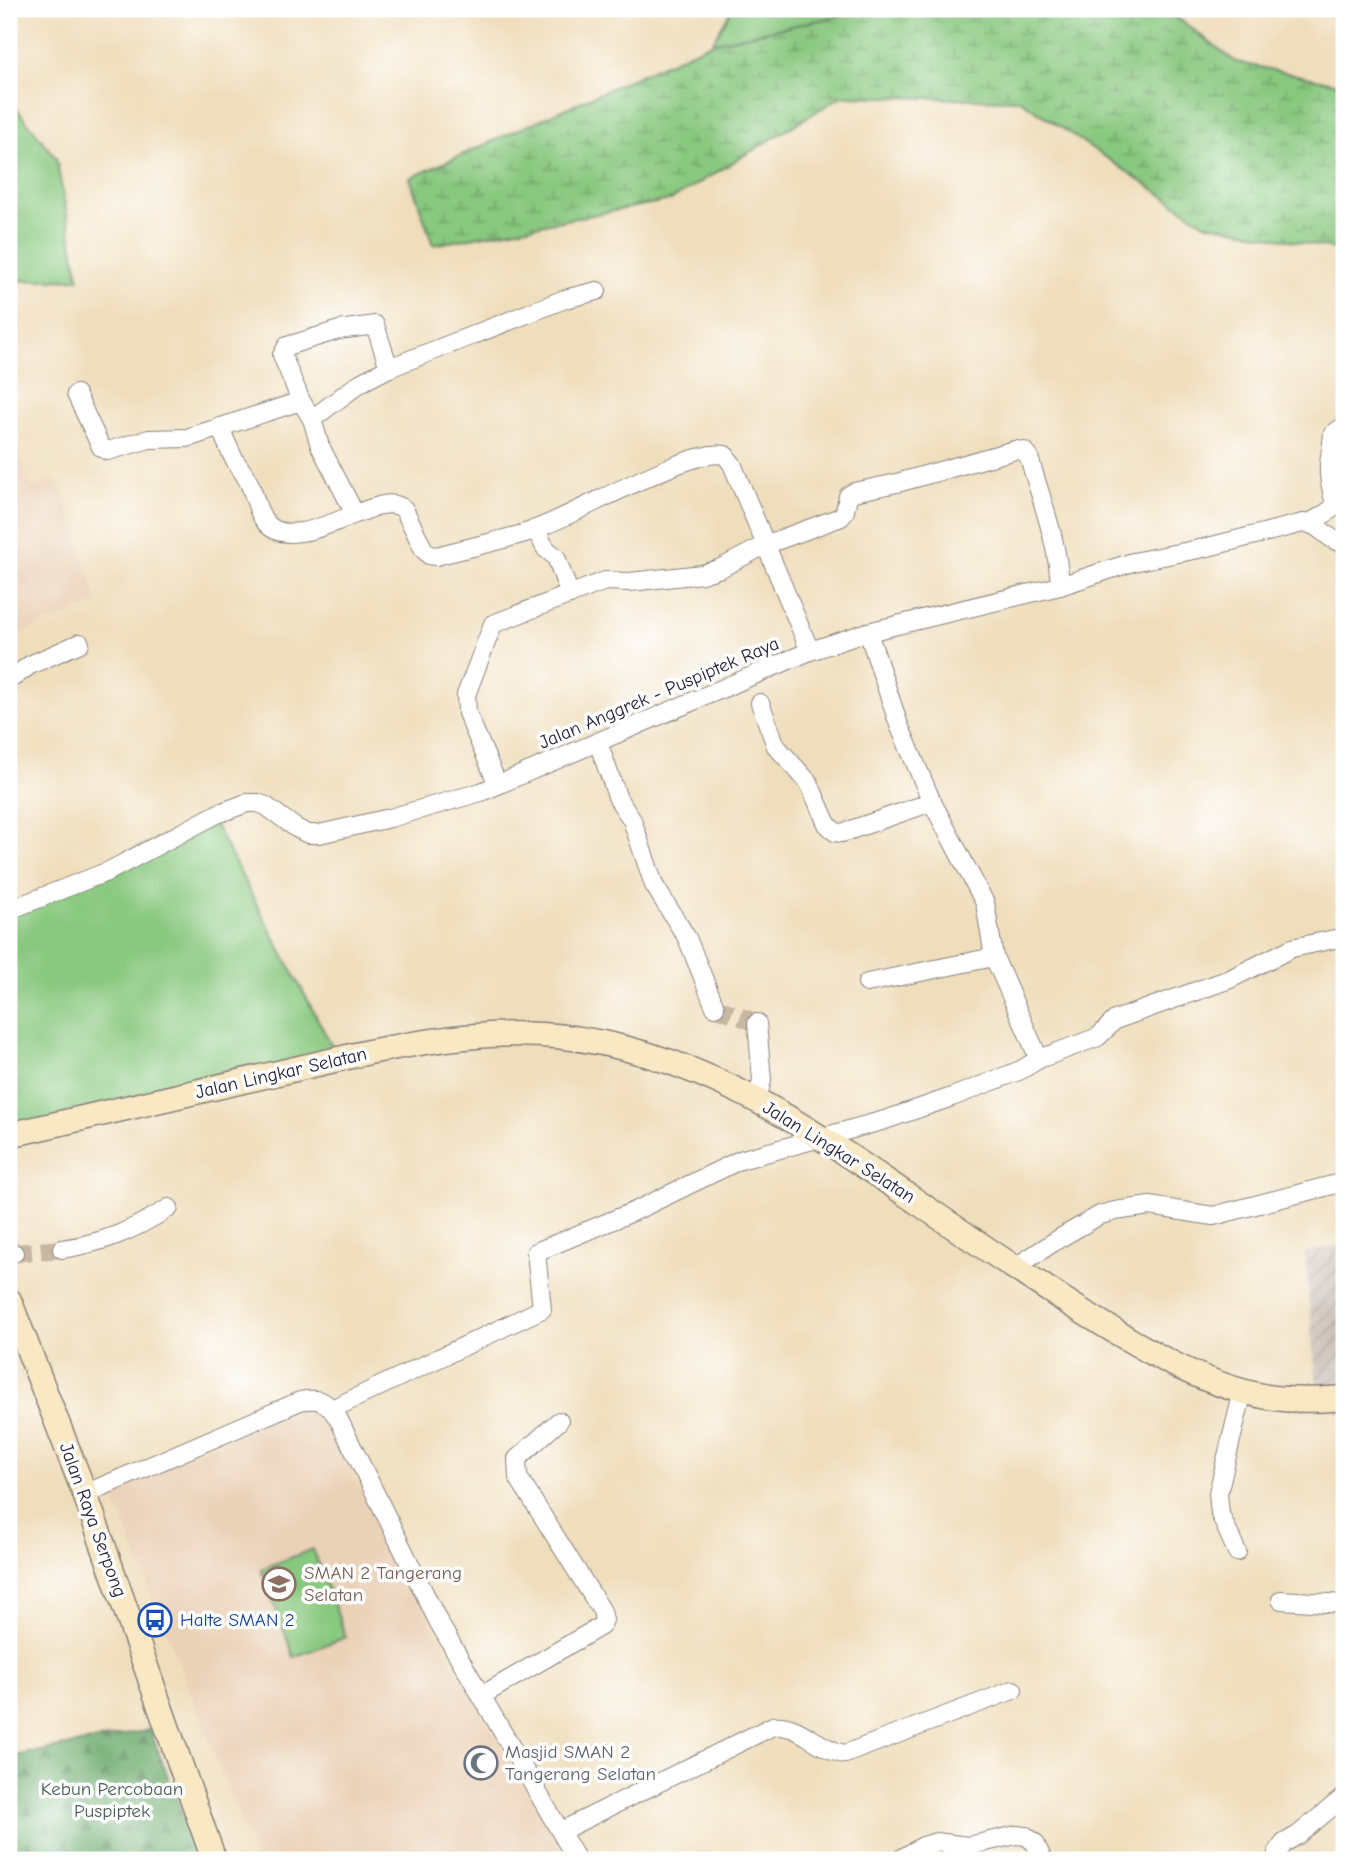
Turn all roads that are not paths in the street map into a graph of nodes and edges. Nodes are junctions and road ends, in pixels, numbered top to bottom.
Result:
1 (597, 291) dead end
2 (388, 368) junction
3 (76, 394) dead end
4 (301, 401) junction
5 (312, 419) junction
6 (1344, 426) edge
7 (220, 427) junction
8 (355, 514) junction
9 (1309, 523) junction
10 (536, 529) junction
11 (1344, 542) edge
12 (765, 545) junction
13 (1060, 586) junction
14 (570, 595) junction
15 (868, 632) junction
16 (80, 643) dead end
17 (810, 651) junction
18 (9, 680) edge
19 (761, 703) dead end
20 (598, 742) junction
21 (498, 785) junction
22 (932, 802) junction
23 (9, 910) edge
24 (1344, 937) edge
25 (994, 957) junction
26 (867, 983) dead end
27 (715, 1007) dead end
28 (757, 1023) dead end
29 (1039, 1059) junction
30 (757, 1100) junction
31 (9, 1135) edge
32 (821, 1136) junction
33 (1344, 1182) edge
34 (169, 1208) dead end
35 (62, 1249) tunnel mouth
36 (1014, 1268) junction
37 (9, 1300) edge
38 (1242, 1391) junction
39 (1344, 1398) edge
40 (332, 1409) junction
41 (559, 1420) dead end
42 (85, 1494) junction
43 (1237, 1552) dead end
44 (1280, 1600) dead end
45 (1344, 1604) edge
46 (1013, 1690) dead end
47 (481, 1696) junction
48 (1344, 1797) edge
49 (561, 1831) junction
50 (214, 1860) edge
51 (576, 1860) edge
52 (899, 1860) edge
53 (1043, 1860) edge
54 (1278, 1860) edge

1 - 2 street
2 - 4 street
2 - 5 street
3 - 7 street
4 - 5 street
4 - 7 street
5 - 8 street
6 - 9 street
7 - 8 street
8 - 10 street
9 - 11 street
9 - 13 street, Jalan Anggrek - Puspiptek Raya
10 - 12 street
10 - 14 street
12 - 13 street
12 - 14 street
12 - 17 street
13 - 15 street, Jalan Anggrek - Puspiptek Raya
14 - 21 street
15 - 17 street, Jalan Anggrek - Puspiptek Raya
15 - 22 street
16 - 18 street
17 - 20 street, Jalan Anggrek - Puspiptek Raya
19 - 22 street
20 - 21 street, Jalan Anggrek - Puspiptek Raya
20 - 27 street
21 - 23 street, Jalan Anggrek - Puspiptek Raya
22 - 25 street
24 - 29 street
25 - 26 street
25 - 29 street
28 - 30 street
29 - 32 street
30 - 31 main road, Jalan Lingkar Selatan
30 - 32 main road, Jalan Lingkar Selatan
32 - 36 main road, Jalan Lingkar Selatan
32 - 40 street
33 - 36 street
34 - 35 street
36 - 38 main road, Jalan Lingkar Selatan
37 - 42 main road, Jalan Raya Serpong
38 - 39 main road, Jalan Lingkar Selatan
38 - 43 street
40 - 42 street
40 - 47 street
41 - 47 street
42 - 50 main road, Jalan Raya Serpong
44 - 45 street
46 - 49 street
47 - 49 street
48 - 54 street
49 - 51 street
52 - 53 street

